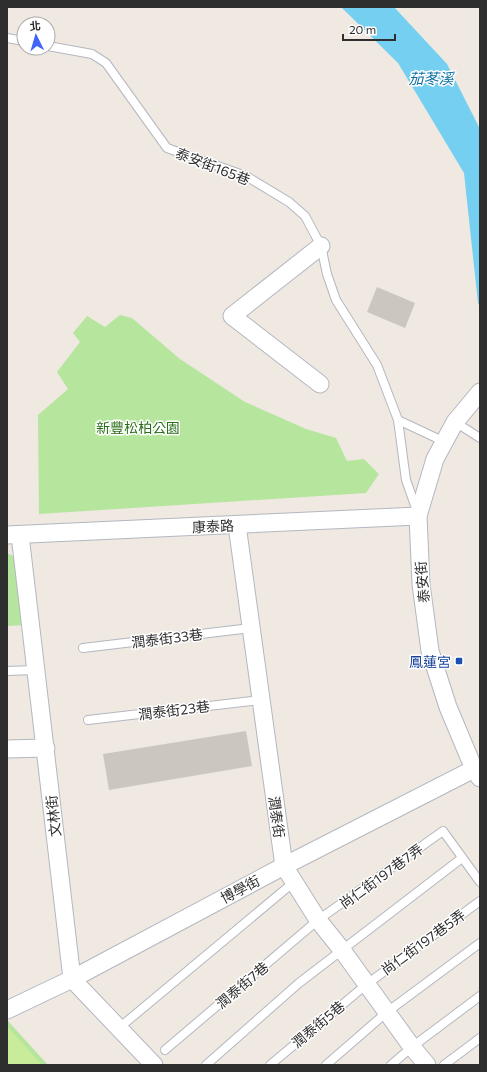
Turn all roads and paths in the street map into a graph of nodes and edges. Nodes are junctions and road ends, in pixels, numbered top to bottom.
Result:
1 (56, 47) edge
2 (321, 246) junction
3 (320, 384) dead end
4 (480, 392) edge
5 (398, 420) junction
6 (455, 422) junction
7 (480, 438) edge
8 (445, 442) junction
9 (418, 516) junction
10 (237, 525) junction
11 (14, 535) edge
12 (251, 628) junction
13 (83, 648) dead end
14 (35, 670) junction
15 (7, 671) edge
16 (261, 700) junction
17 (88, 720) dead end
18 (46, 748) junction
19 (7, 749) edge
20 (478, 771) edge
21 (462, 858) junction
22 (284, 866) junction
23 (294, 882) junction
24 (480, 882) edge
25 (480, 901) edge
26 (318, 920) junction
27 (480, 943) edge
28 (342, 950) junction
29 (72, 979) junction
30 (366, 984) junction
31 (480, 996) edge
32 (7, 1010) edge
33 (387, 1012) junction
34 (119, 1028) junction
35 (480, 1038) edge
36 (412, 1047) junction
37 (165, 1050) dead end
38 (154, 1065) edge
39 (206, 1065) edge
40 (270, 1065) edge
41 (326, 1065) edge
42 (391, 1065) edge
43 (427, 1065) edge
44 (444, 1065) edge

1 - 2 lane, 泰安街165巷
2 - 3 street
2 - 5 lane, 泰安街165巷
4 - 6 street, 泰安街
5 - 8 lane
5 - 9 lane, 泰安街165巷
6 - 7 lane
6 - 8 street, 泰安街
8 - 9 street, 泰安街
9 - 10 street, 康泰路
9 - 20 street, 泰安街
10 - 11 street, 康泰路
10 - 12 street, 潤泰街
11 - 14 street, 文林街
12 - 13 lane, 潤泰街33巷
12 - 16 street, 潤泰街
14 - 15 lane
14 - 18 street, 文林街
16 - 17 lane, 潤泰街23巷
16 - 22 street, 潤泰街
18 - 19 street
18 - 29 street, 文林街
20 - 22 street, 博學街
21 - 24 lane
21 - 26 lane, 尚仁街197巷7弄
21 - 28 lane
22 - 23 street, 潤泰街
22 - 29 street, 博學街
23 - 26 street, 潤泰街
23 - 34 lane
25 - 30 lane, 尚仁街197巷5弄
26 - 28 street, 潤泰街
26 - 37 lane, 潤泰街7巷
27 - 33 lane
28 - 30 street, 潤泰街
28 - 39 lane
29 - 32 street, 博學街
29 - 34 street
30 - 33 street, 潤泰街
30 - 40 lane, 潤泰街5巷
31 - 36 lane
33 - 36 street, 潤泰街
33 - 41 lane
34 - 38 street
35 - 44 lane
36 - 42 lane
36 - 43 street, 潤泰街

